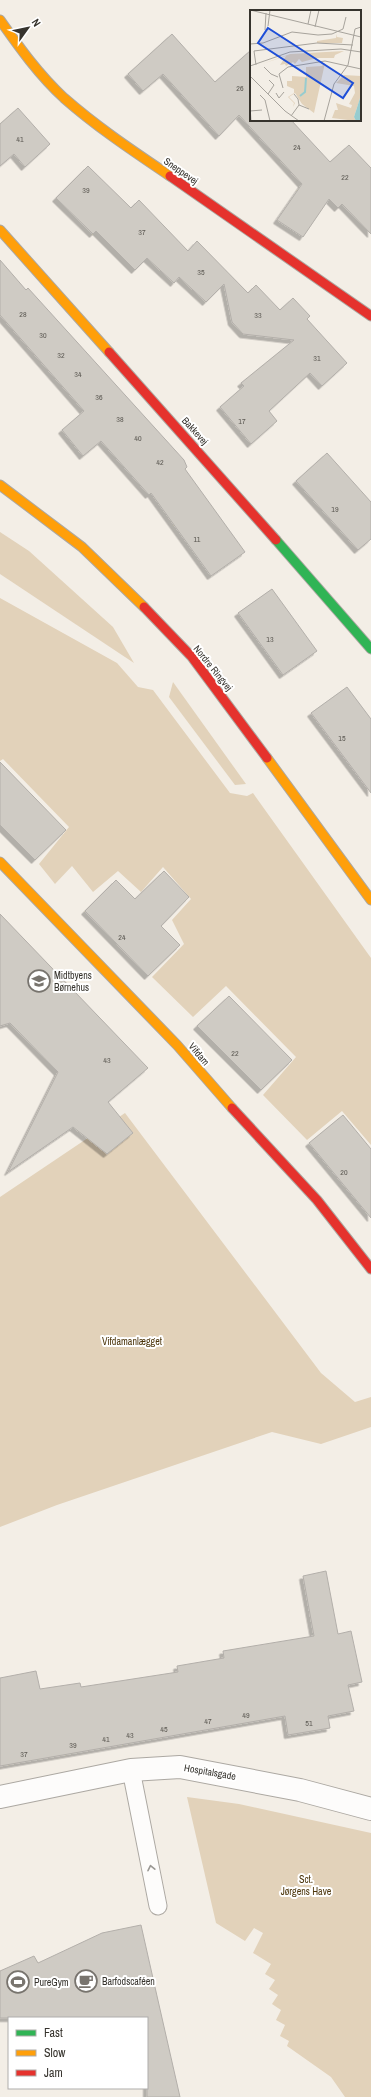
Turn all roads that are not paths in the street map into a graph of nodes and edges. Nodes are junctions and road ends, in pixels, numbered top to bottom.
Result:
1 (0, 20) edge
2 (0, 230) edge
3 (371, 316) edge
4 (0, 485) edge
5 (371, 649) edge
6 (0, 862) edge
7 (371, 900) edge
8 (371, 1269) edge
9 (130, 1770) junction
10 (0, 1797) edge
11 (371, 1809) edge
12 (158, 1906) dead end

1 - 3 street, Sneppevej
2 - 5 street, Bakkevej
4 - 7 street, Nordre Ringvej
6 - 8 street, Vifdam
9 - 10 street, Hospitalsgade
9 - 11 street, Hospitalsgade
12 -> 9 lane

